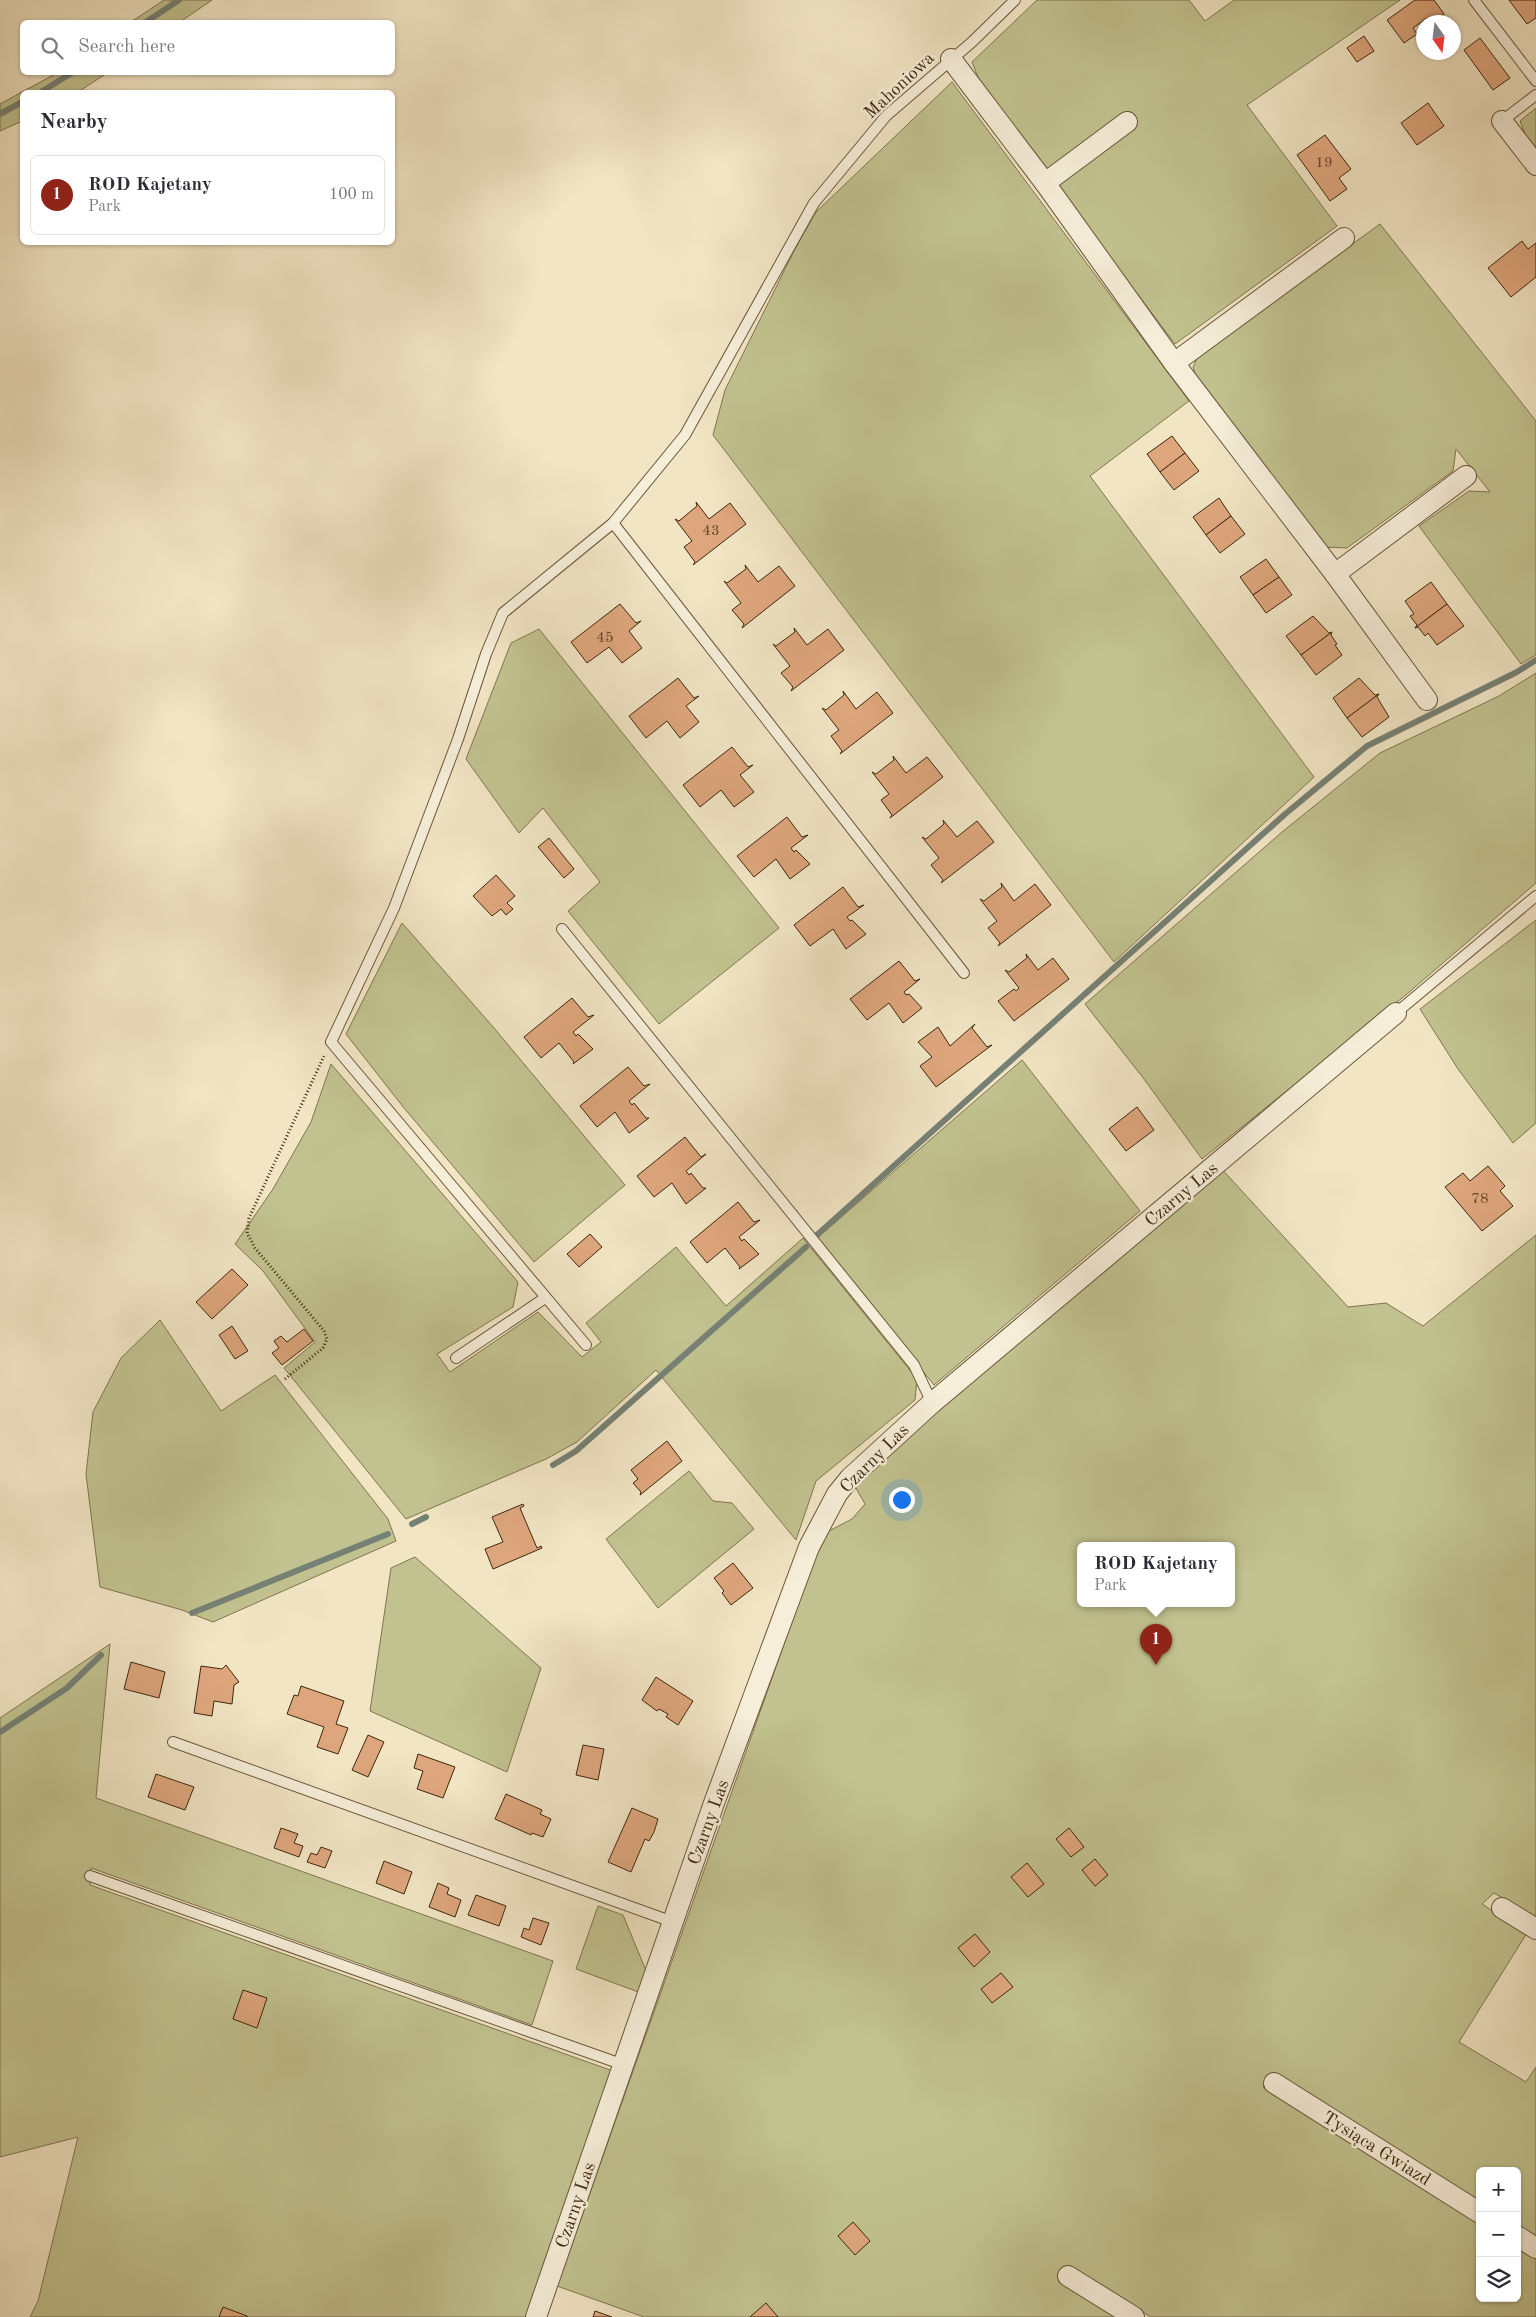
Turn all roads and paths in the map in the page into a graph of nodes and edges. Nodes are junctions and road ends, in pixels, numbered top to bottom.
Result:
1 (1015, 0) edge
2 (1474, 0) edge
3 (951, 59) junction
4 (1536, 81) edge
5 (1536, 95) edge
6 (1502, 121) joint
7 (1127, 122) dead end
8 (1536, 165) edge
9 (1045, 183) junction
10 (1344, 238) dead end
11 (1174, 363) junction
12 (1466, 476) dead end
13 (613, 523) junction
14 (1335, 574) junction
15 (1426, 700) dead end
16 (1536, 896) edge
17 (562, 929) dead end
18 (964, 973) dead end
19 (1396, 1013) joint
20 (331, 1042) junction
21 (545, 1298) junction
22 (586, 1345) dead end
23 (456, 1358) dead end
24 (285, 1379) dead end
25 (932, 1403) junction
26 (173, 1742) dead end
27 (90, 1876) dead end
28 (1502, 1908) dead end
29 (673, 1922) junction
30 (1536, 1929) edge
31 (624, 2065) junction
32 (1274, 2083) dead end
33 (1478, 2212) edge
34 (1521, 2239) edge
35 (1536, 2248) edge
36 (1068, 2276) dead end
37 (536, 2317) edge
38 (1134, 2317) edge

1 - 3 lane, Mahoniowa
2 - 4 lane
3 - 9 street
3 - 13 lane, Mahoniowa
5 - 6 lane
6 - 8 street
7 - 9 street
9 - 11 street
10 - 11 street
11 - 14 street
12 - 14 street
13 - 18 lane
13 - 20 lane, Mahoniowa
14 - 15 street
16 - 19 lane, Czarny Las
17 - 25 lane
19 - 25 street, Czarny Las
20 - 21 lane
20 - 24 path
21 - 22 lane
21 - 23 lane
25 - 29 street, Czarny Las
26 - 29 lane
27 - 31 lane
28 - 30 street
29 - 31 street, Czarny Las
31 - 37 street, Czarny Las
32 - 33 street, Tysiąca Gwiazd
34 - 35 street
36 - 38 street

